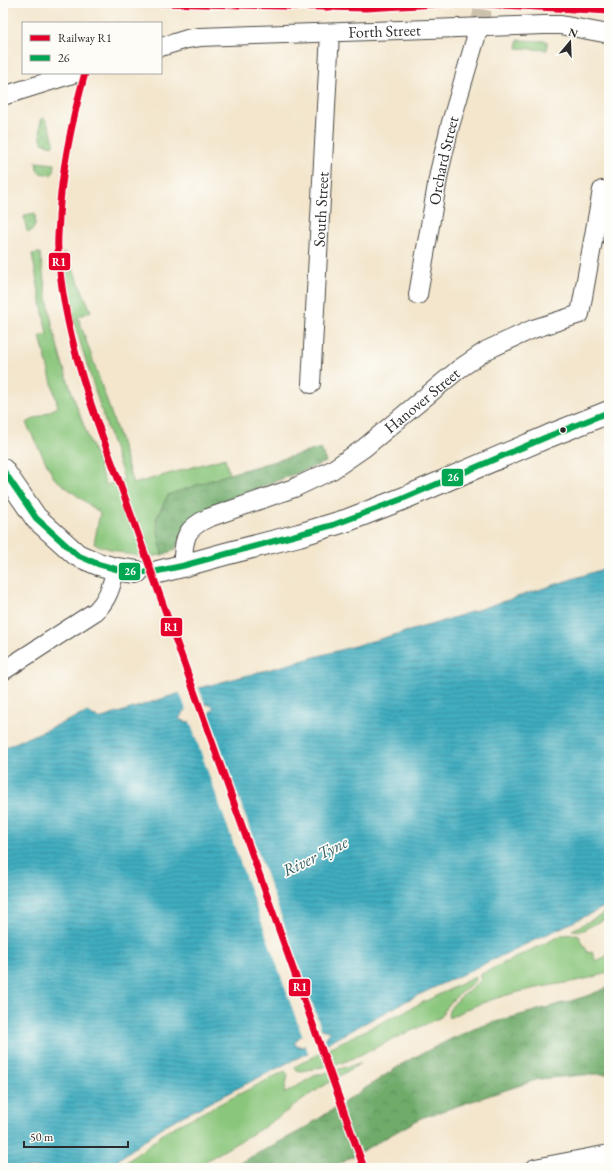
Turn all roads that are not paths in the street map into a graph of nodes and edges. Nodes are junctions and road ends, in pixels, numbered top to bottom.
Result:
1 (479, 27) junction
2 (330, 33) junction
3 (609, 34) edge
4 (162, 47) edge
5 (73, 74) edge
6 (3, 96) edge
7 (605, 190) edge
8 (418, 295) dead end
9 (310, 384) dead end
10 (609, 412) edge
11 (3, 470) edge
12 (182, 566) junction
13 (116, 569) junction
14 (3, 671) edge
15 (609, 1154) edge
16 (535, 1168) edge

1 - 2 street, Forth Street
1 - 3 street, Forth Street
1 - 8 street, Orchard Street
2 - 4 street, Forth Street
2 - 9 street, South Street
5 - 6 street
7 - 12 street, Hanover Street
10 - 12 main road
11 - 13 main road
12 - 13 main road
13 - 14 street
15 - 16 street

